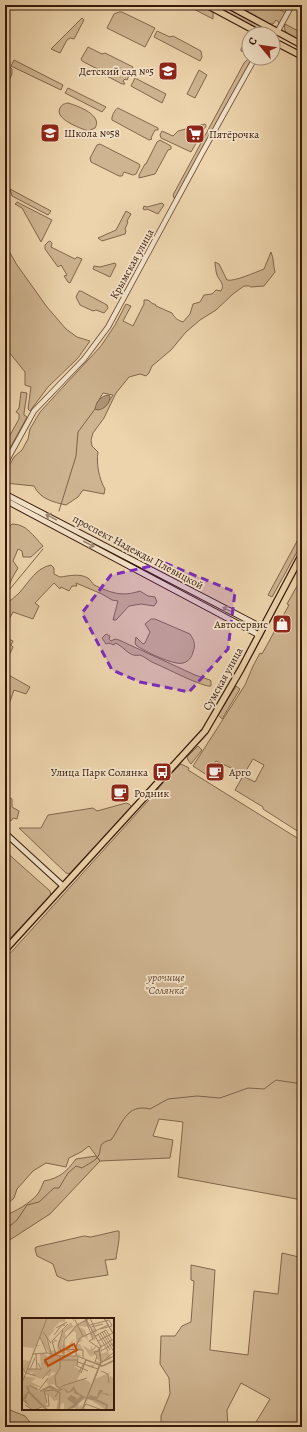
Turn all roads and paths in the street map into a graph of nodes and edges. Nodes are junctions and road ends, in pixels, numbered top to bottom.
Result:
1 (207, 5) edge
2 (228, 5) edge
3 (292, 5) edge
4 (245, 26) edge
5 (266, 26) edge
6 (280, 26) edge
7 (281, 35) edge
8 (284, 36) joint
9 (281, 45) edge
10 (302, 45) edge
11 (302, 56) edge
12 (250, 66) edge
13 (5, 464) edge
14 (5, 494) edge
15 (5, 500) edge
16 (302, 554) edge
17 (262, 628) junction
18 (259, 634) junction
19 (5, 833) edge
20 (63, 886) junction
21 (5, 950) edge

1 - 4 main road
2 - 5 main road
3 - 6 street
7 - 8 main road
8 - 10 main road
9 - 11 main road
12 - 13 street, Крымская улица
17 -> 14 main road, проспект Надежды Плевицкой
15 -> 18 main road, проспект Надежды Плевицкой
16 - 17 main road, Сумская улица
17 - 18 main road, Сумская улица
18 - 20 main road, Сумская улица
19 - 20 main road
20 - 21 main road, Сумская улица

